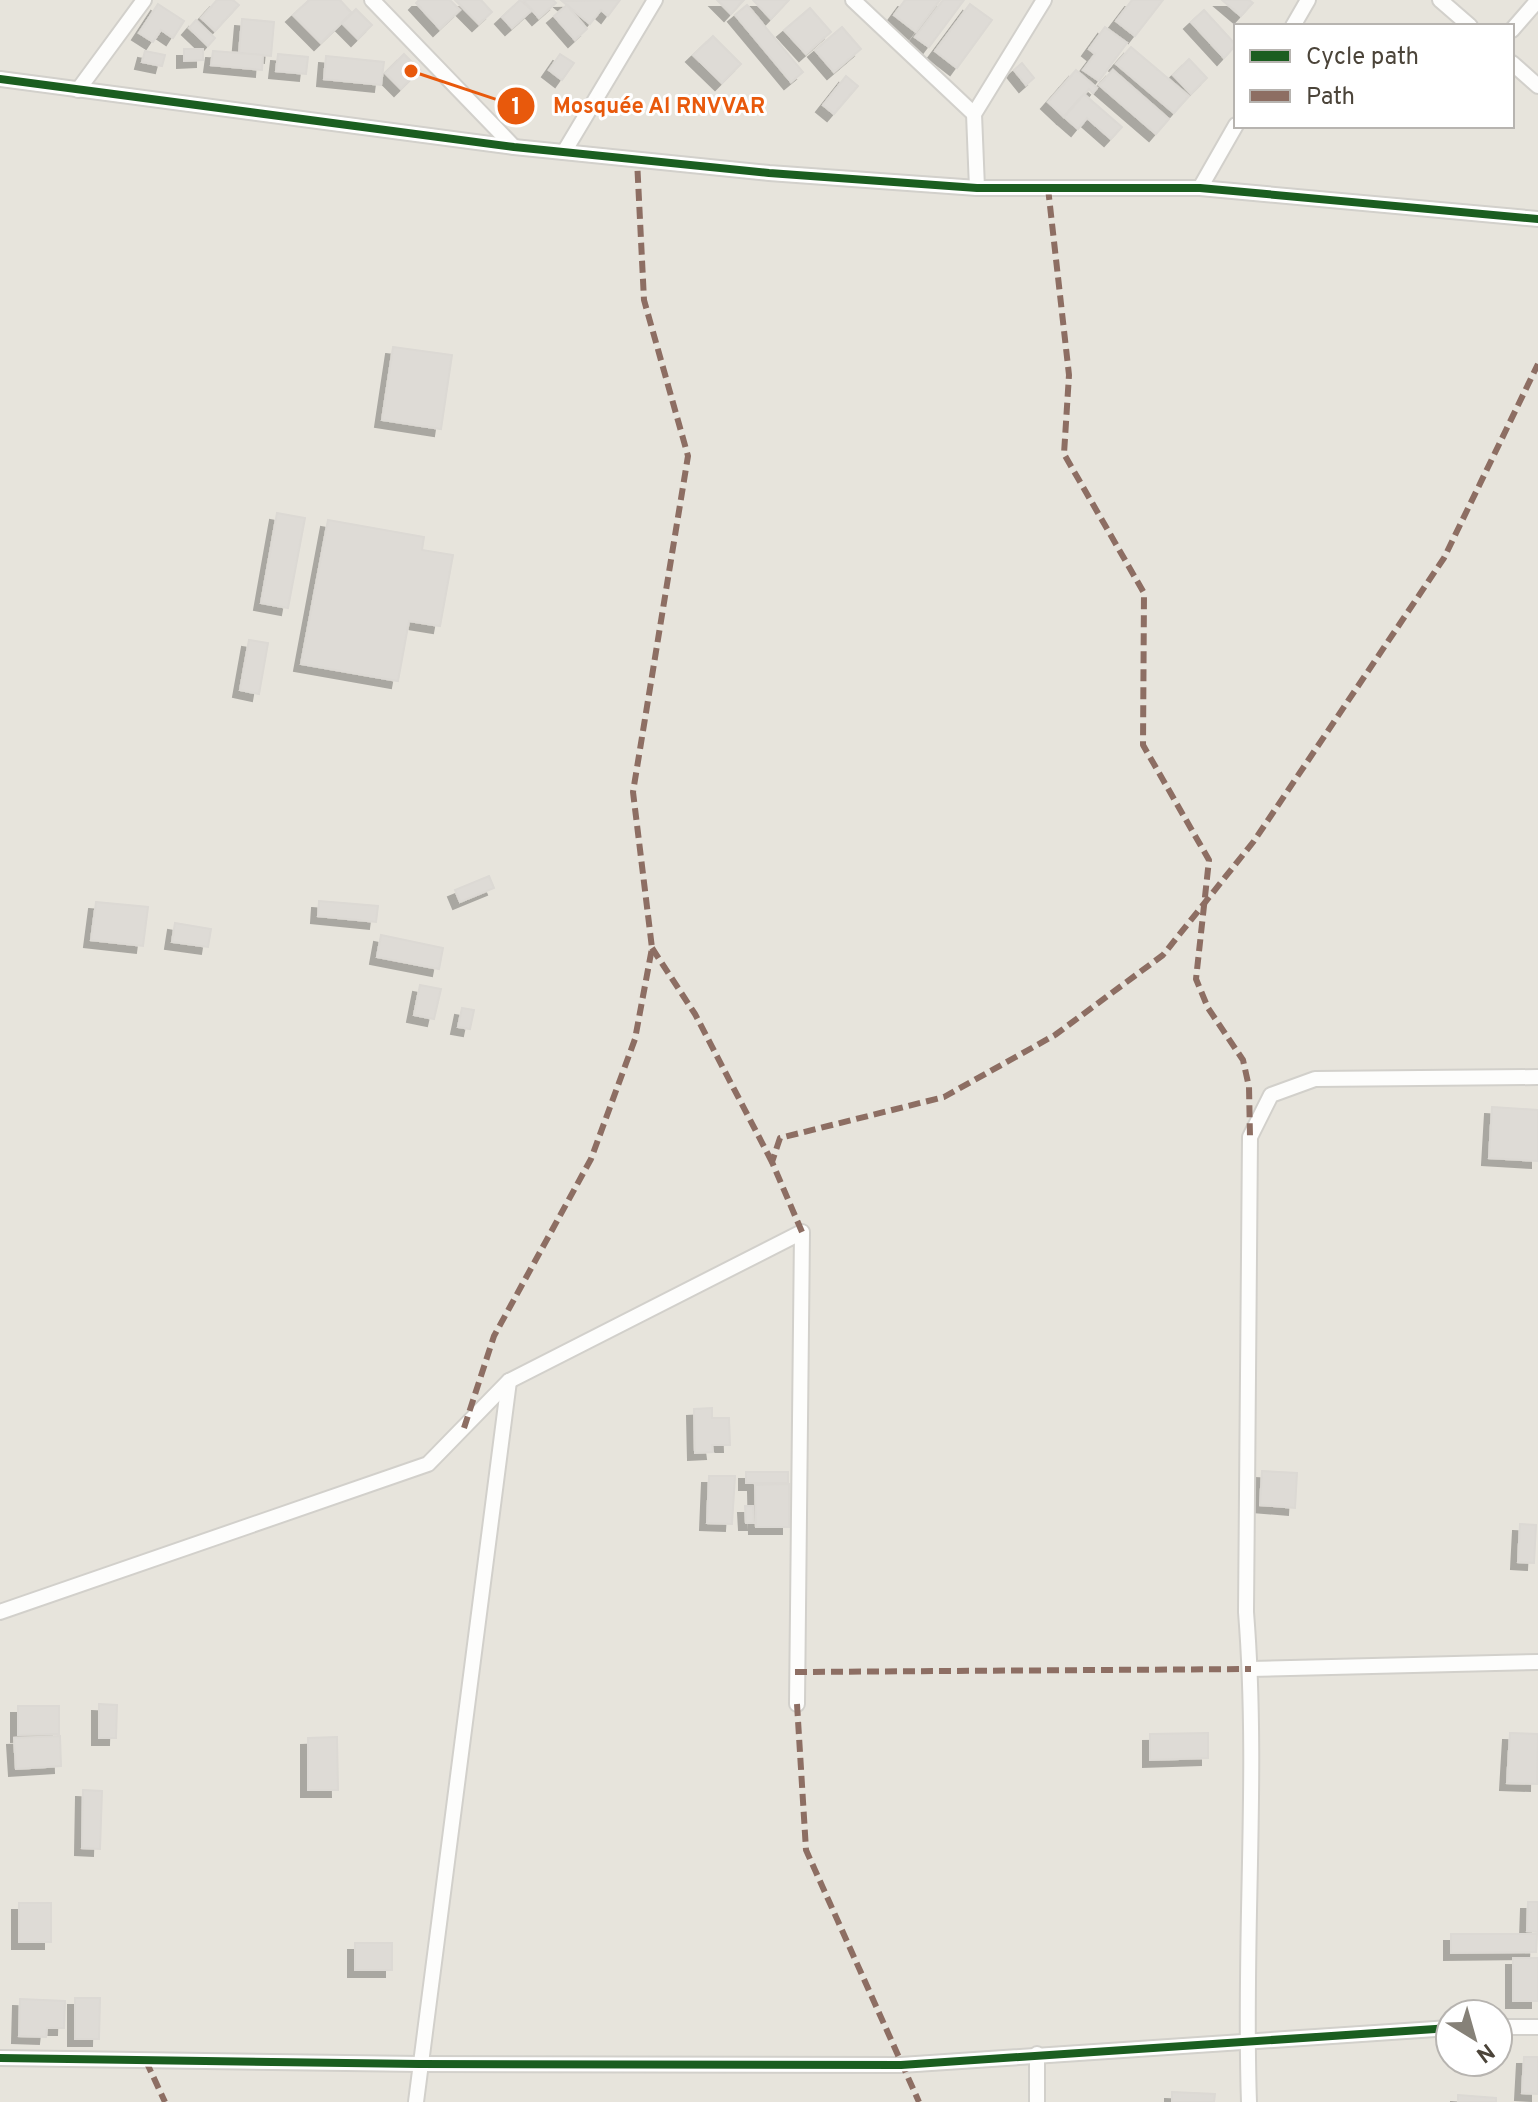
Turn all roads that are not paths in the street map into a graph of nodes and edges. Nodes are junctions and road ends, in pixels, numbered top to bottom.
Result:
1 (144, 0) edge
2 (655, 0) edge
3 (853, 0) edge
4 (1044, 0) edge
5 (1308, 0) edge
6 (1440, 0) edge
7 (1538, 0) edge
8 (379, 2) edge
9 (1294, 24) edge
10 (1468, 24) edge
11 (1514, 28) edge
12 (1514, 65) edge
13 (0, 79) edge
14 (1538, 86) edge
15 (78, 90) junction
16 (974, 114) junction
17 (1234, 128) edge
18 (514, 147) junction
19 (564, 152) junction
20 (977, 188) junction
21 (1200, 188) junction
22 (1538, 219) edge
23 (1538, 1077) edge
24 (509, 1381) junction
25 (0, 1612) edge
26 (1538, 1662) edge
27 (1251, 1669) junction
28 (797, 1704) dead end
29 (1514, 2027) edge
30 (1538, 2027) edge
31 (1434, 2029) edge
32 (1247, 2044) junction
33 (1037, 2054) junction
34 (0, 2058) edge
35 (419, 2064) junction
36 (416, 2102) edge
37 (1037, 2102) edge
38 (1249, 2102) edge

1 - 15 street
2 - 19 street
3 - 16 street
4 - 16 street
5 - 9 street
6 - 10 street
7 - 11 street
8 - 18 street
12 - 14 street
13 - 15 street
15 - 18 street
16 - 20 street
17 - 21 street
18 - 19 street
19 - 20 street
20 - 21 street
21 - 22 street
23 - 27 street
24 - 25 street
24 - 28 street
24 - 35 street
26 - 27 street
27 - 32 street
29 - 30 street
31 - 32 street
32 - 33 street
32 - 38 street
33 - 35 street
33 - 37 street
34 - 35 street
35 - 36 street

